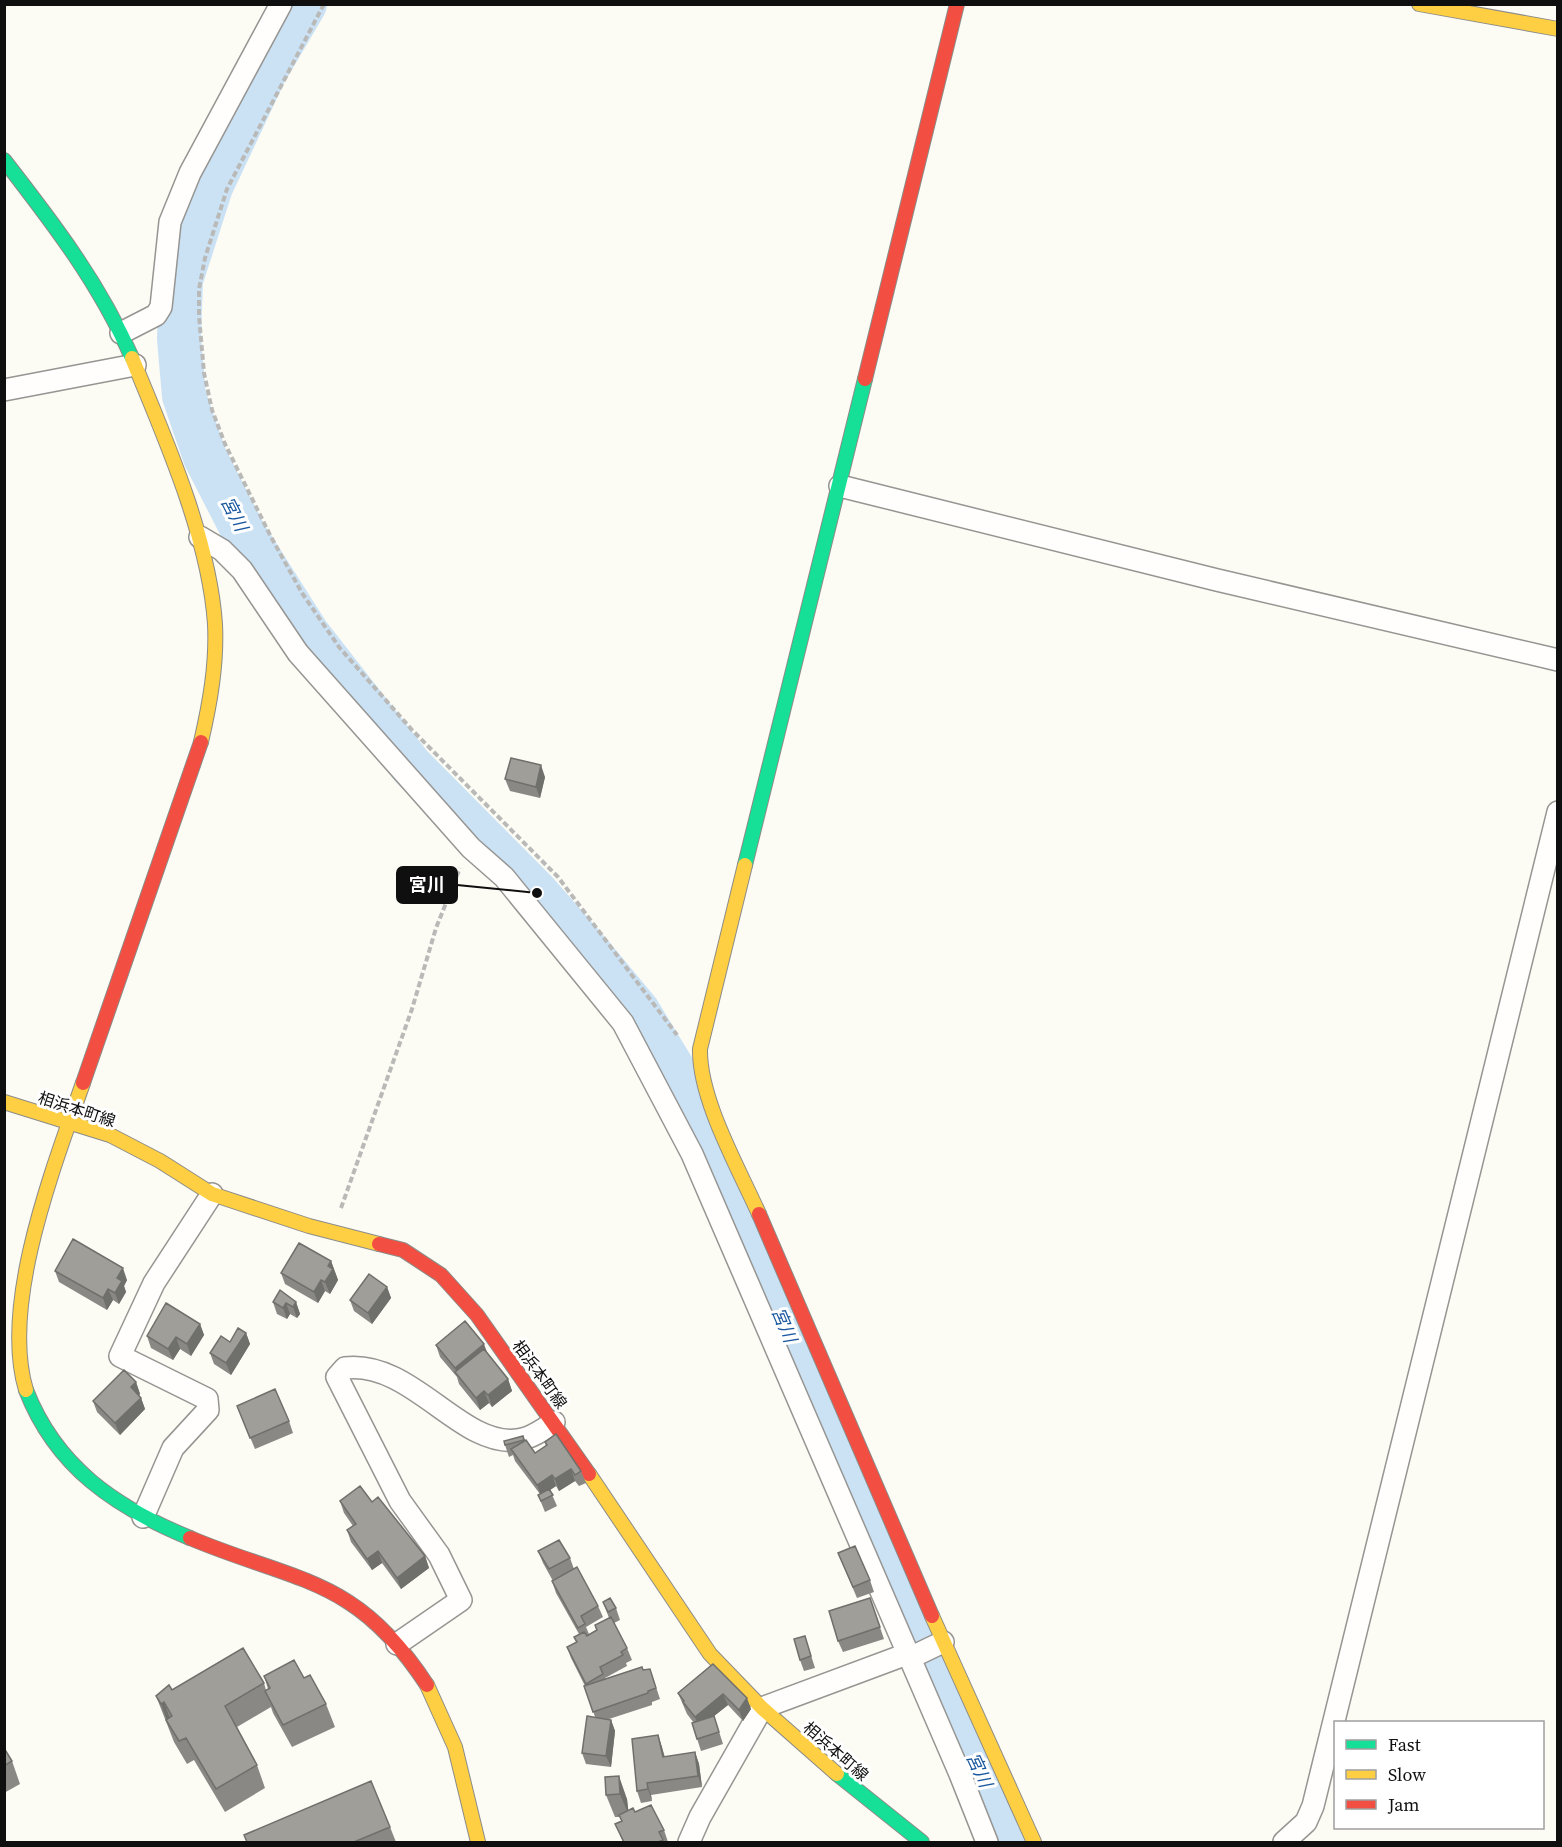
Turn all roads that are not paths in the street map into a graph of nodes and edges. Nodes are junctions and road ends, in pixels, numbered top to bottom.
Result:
1 (281, 4) edge
2 (957, 4) edge
3 (1419, 4) edge
4 (1557, 28) edge
5 (4, 160) edge
6 (121, 333) junction
7 (135, 365) junction
8 (4, 390) edge
9 (840, 486) junction
10 (200, 537) junction
11 (1557, 660) edge
12 (1557, 812) edge
13 (4, 1102) edge
14 (71, 1125) junction
15 (212, 1194) junction
16 (11, 1348) edge
17 (554, 1422) junction
18 (143, 1517) junction
19 (940, 1643) junction
20 (397, 1644) junction
21 (911, 1654) junction
22 (762, 1708) junction
23 (478, 1842) edge
24 (689, 1842) edge
25 (922, 1842) edge
26 (987, 1842) edge
27 (1034, 1842) edge
28 (1284, 1842) edge

1 - 6 street
2 - 9 main road
3 - 4 main road
5 - 6 main road
6 - 7 main road
7 - 8 street
7 - 10 main road
9 - 11 street
9 - 19 main road
10 - 14 main road
10 - 21 street
12 - 28 street
13 - 14 main road, 相浜本町線
14 - 15 main road, 相浜本町線
14 - 16 main road
15 - 17 main road, 相浜本町線
15 - 18 street
16 - 18 main road
17 - 20 street
17 - 22 main road, 相浜本町線
18 - 20 main road
19 - 21 street
19 - 27 main road
20 - 23 main road
21 - 22 street
21 - 26 street
22 - 24 street
22 - 25 main road, 相浜本町線

